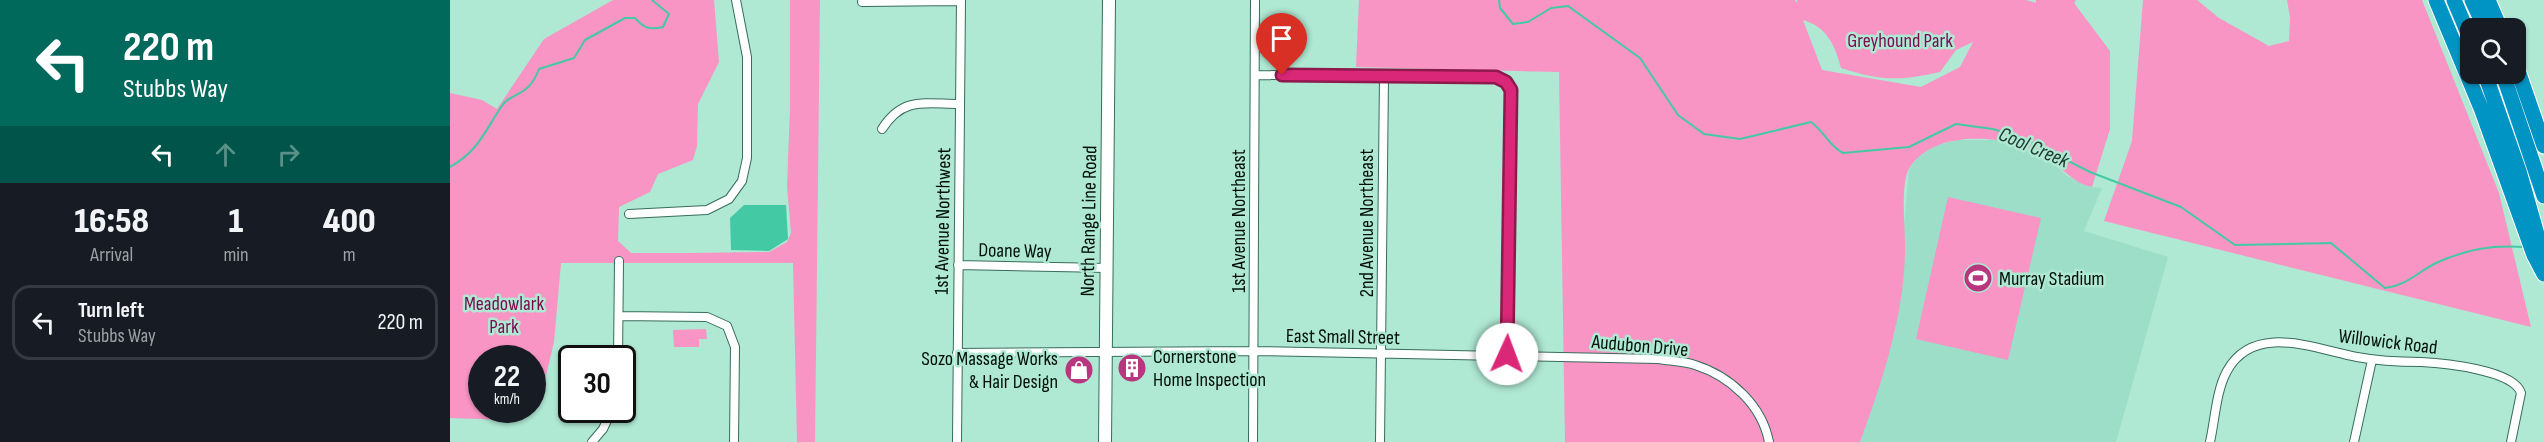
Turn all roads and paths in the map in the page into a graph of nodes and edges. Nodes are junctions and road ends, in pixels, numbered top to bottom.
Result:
1 (736, 0) edge
2 (1109, 0) edge
3 (1255, 0) edge
4 (2436, 0) edge
5 (2454, 0) edge
6 (2472, 0) edge
7 (2488, 0) edge
8 (961, 1) edge
9 (862, 2) dead end
10 (2462, 18) edge
11 (2480, 18) edge
12 (2496, 18) edge
13 (1255, 75) junction
14 (1384, 77) junction
15 (2489, 84) edge
16 (2506, 84) edge
17 (2523, 84) edge
18 (960, 104) junction
19 (882, 129) dead end
20 (2544, 146) edge
21 (2544, 196) edge
22 (629, 214) dead end
23 (619, 261) dead end
24 (2544, 261) edge
25 (958, 265) junction
26 (1107, 268) junction
27 (2544, 274) edge
28 (619, 316) junction
29 (618, 345) edge
30 (1106, 351) junction
31 (1254, 351) junction
32 (957, 352) junction
33 (1382, 353) junction
34 (1507, 354) junction
35 (2372, 360) junction
36 (606, 423) edge
37 (592, 442) edge
38 (734, 442) edge
39 (957, 442) edge
40 (1105, 442) edge
41 (1253, 442) edge
42 (1380, 442) edge
43 (1769, 442) edge
44 (2210, 442) edge
45 (2354, 442) edge
46 (2511, 442) edge

1 - 22 street
2 - 26 main road, North Range Line Road
3 - 13 street, 1st Avenue Northeast
4 - 27 highway
5 - 10 highway
6 - 11 highway
7 - 12 highway
8 - 9 street
8 - 18 street, 1st Avenue Northwest
13 - 14 street
13 - 31 street, 1st Avenue Northeast
14 - 33 street, 2nd Avenue Northeast
14 - 34 street
15 - 24 highway
16 - 21 highway
17 - 20 highway
18 - 19 street
18 - 25 street, 1st Avenue Northwest
23 - 28 street
25 - 26 street, Doane Way
25 - 32 street, 1st Avenue Northwest
26 - 30 main road, North Range Line Road
28 - 29 street
28 - 38 street
30 - 31 street, East Small Street
30 - 32 street, East Small Street
30 - 40 main road, North Range Line Road
31 - 33 street, East Small Street
31 - 41 street, 1st Avenue Northeast
32 - 39 street, 1st Avenue Northwest
33 - 34 street, East Small Street
33 - 42 street, 2nd Avenue Northeast
34 - 43 street, Audubon Drive
35 - 44 street, Willowick Road
35 - 45 street
35 - 46 street, Willowick Road
36 - 37 street

